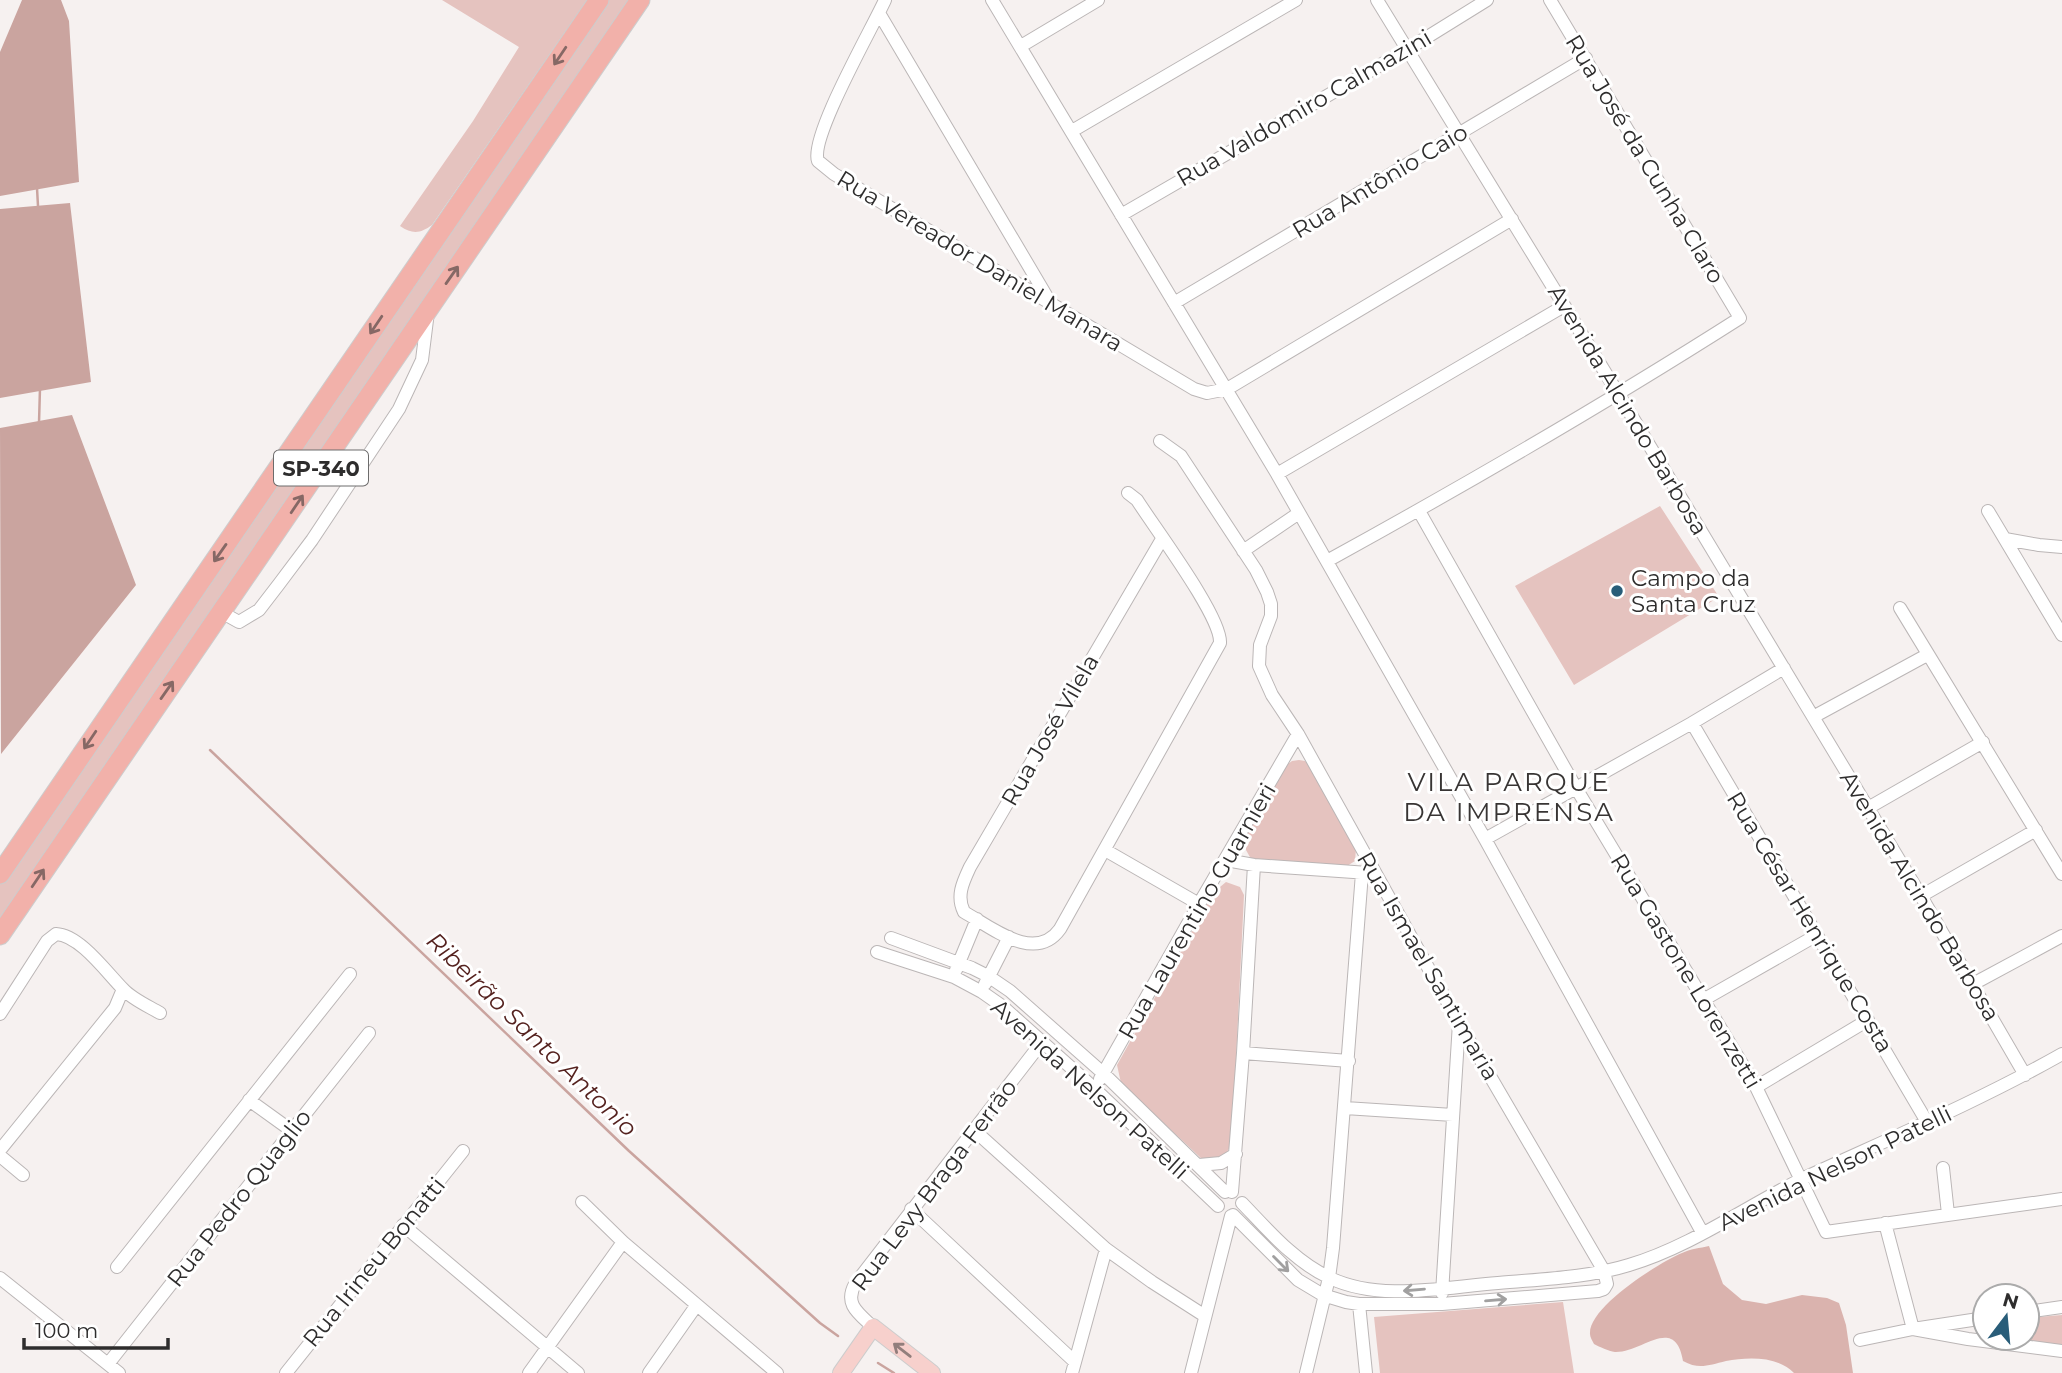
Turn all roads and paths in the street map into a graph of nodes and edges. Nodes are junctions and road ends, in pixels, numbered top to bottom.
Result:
1 (599, 0) edge
2 (640, 0) edge
3 (885, 0) edge
4 (992, 0) edge
5 (1098, 0) edge
6 (1296, 0) edge
7 (1377, 0) edge
8 (1487, 0) edge
9 (1549, 0) edge
10 (879, 13) junction
11 (1021, 46) junction
12 (1408, 50) junction
13 (1586, 58) junction
14 (1072, 131) junction
15 (1459, 134) junction
16 (1121, 215) junction
17 (1512, 219) junction
18 (1051, 302) junction
19 (1174, 303) junction
20 (1564, 306) junction
21 (429, 309) junction
22 (1227, 389) junction
23 (1619, 395) junction
24 (1160, 441) dead end
25 (1277, 474) junction
26 (1128, 493) dead end
27 (1419, 511) junction
28 (1988, 511) dead end
29 (1299, 513) junction
30 (1162, 539) junction
31 (2005, 539) junction
32 (2062, 547) edge
33 (1243, 551) junction
34 (1327, 561) junction
35 (1900, 608) dead end
36 (221, 612) junction
37 (2062, 635) edge
38 (1927, 655) junction
39 (1784, 668) junction
40 (1813, 717) junction
41 (1692, 723) junction
42 (1298, 734) junction
43 (1983, 742) junction
44 (1576, 788) junction
45 (1868, 808) junction
46 (2036, 830) junction
47 (1485, 839) junction
48 (1105, 850) junction
49 (1226, 860) junction
50 (1254, 865) junction
51 (1369, 873) junction
52 (0, 874) edge
53 (2062, 874) edge
54 (1921, 896) junction
55 (1199, 904) junction
56 (977, 919) junction
57 (0, 935) edge
58 (1817, 935) junction
59 (2062, 936) edge
60 (1009, 937) junction
61 (891, 938) dead end
62 (877, 952) dead end
63 (959, 963) junction
64 (350, 974) dead end
65 (988, 976) junction
66 (954, 977) junction
67 (1973, 985) junction
68 (123, 989) junction
69 (982, 992) junction
70 (1703, 1000) junction
71 (159, 1013) dead end
72 (0, 1014) edge
73 (1868, 1020) junction
74 (1460, 1023) junction
75 (369, 1033) dead end
76 (1042, 1042) junction
77 (1243, 1053) junction
78 (2062, 1054) edge
79 (1349, 1061) junction
80 (1104, 1074) junction
81 (2025, 1075) junction
82 (1756, 1087) junction
83 (1095, 1088) junction
84 (249, 1100) junction
85 (1345, 1108) junction
86 (1453, 1115) junction
87 (1927, 1122) junction
88 (292, 1131) junction
89 (975, 1131) junction
90 (0, 1150) edge
91 (463, 1151) dead end
92 (1236, 1154) junction
93 (0, 1156) edge
94 (1199, 1165) junction
95 (1943, 1168) dead end
96 (23, 1175) dead end
97 (1803, 1179) junction
98 (1229, 1192) junction
99 (2062, 1199) edge
100 (582, 1202) dead end
101 (1241, 1203) junction
102 (1218, 1206) junction
103 (911, 1209) junction
104 (1948, 1214) junction
105 (1232, 1215) junction
106 (1885, 1223) junction
107 (403, 1225) junction
108 (1702, 1232) junction
109 (623, 1242) junction
110 (1106, 1249) junction
111 (117, 1267) dead end
112 (1604, 1271) junction
113 (0, 1278) edge
114 (1329, 1278) junction
115 (1443, 1287) junction
116 (1323, 1295) junction
117 (1359, 1304) junction
118 (1442, 1304) junction
119 (696, 1306) junction
120 (2062, 1307) edge
121 (2041, 1310) edge
122 (1205, 1315) junction
123 (1971, 1320) edge
124 (873, 1327) junction
125 (1913, 1329) junction
126 (1860, 1340) dead end
127 (549, 1348) junction
128 (2062, 1351) edge
129 (108, 1364) junction
130 (1073, 1367) edge
131 (119, 1373) edge
132 (286, 1373) edge
133 (529, 1373) edge
134 (578, 1373) edge
135 (649, 1373) edge
136 (777, 1373) edge
137 (842, 1373) edge
138 (932, 1373) edge
139 (1191, 1373) edge
140 (1306, 1373) edge
141 (1366, 1373) edge

1 -> 52 highway, SP-340
21 -> 2 highway, SP-340
3 - 10 street, Rua Vereador Daniel Manara
4 - 11 street
5 - 11 street
6 - 14 street
7 - 12 street, Avenida Alcindo Barbosa
8 - 12 street, Rua Valdomiro Calmazini
9 - 13 street, Rua José da Cunha Claro
10 - 18 street
10 - 18 street, Rua Vereador Daniel Manara
11 - 14 street
12 - 15 street, Avenida Alcindo Barbosa
12 - 16 street, Rua Valdomiro Calmazini
13 - 15 street, Rua Antônio Caio
13 - 23 street, Rua José da Cunha Claro
14 - 16 street
15 - 17 street, Avenida Alcindo Barbosa
15 - 19 street, Rua Antônio Caio
16 - 19 street
17 - 20 street, Avenida Alcindo Barbosa
17 - 22 street
18 - 22 street, Rua Vereador Daniel Manara
19 - 22 street
20 - 23 street, Avenida Alcindo Barbosa
20 - 25 street
36 -> 21 highway, SP-340
21 - 36 street
22 - 25 street
23 - 27 street
23 - 39 street, Avenida Alcindo Barbosa
24 - 33 street
25 - 29 street
26 - 30 street
27 - 34 street
27 - 44 street, Rua Gastone Lorenzetti
28 - 31 street
29 - 33 street
29 - 34 street
30 - 48 street
30 - 56 street, Rua José Vilela
31 - 32 street
31 - 37 street
33 - 42 street, Rua Ismael Santimaria
34 - 47 street
35 - 38 street
57 -> 36 highway, SP-340
38 - 40 street
38 - 43 street
39 - 40 street, Avenida Alcindo Barbosa
39 - 41 street
40 - 45 street, Avenida Alcindo Barbosa
41 - 44 street
41 - 58 street, Rua César Henrique Costa
42 - 49 street, Rua Laurentino Guarnieri
42 - 51 street, Rua Ismael Santimaria
43 - 45 street
43 - 46 street
44 - 47 street
44 - 70 street, Rua Gastone Lorenzetti
45 - 54 street, Avenida Alcindo Barbosa
46 - 53 street
46 - 54 street
47 - 108 street
48 - 55 street
48 - 60 street
49 - 50 street
49 - 55 street, Rua Laurentino Guarnieri
50 - 51 street
50 - 77 street
51 - 74 street, Rua Ismael Santimaria
51 - 79 street
54 - 67 street, Avenida Alcindo Barbosa
55 - 80 street, Rua Laurentino Guarnieri
56 - 60 street
56 - 63 street
58 - 70 street
58 - 73 street, Rua César Henrique Costa
59 - 67 street
60 - 65 street
61 - 63 street, Avenida Nelson Patelli
62 - 66 street, Avenida Nelson Patelli
63 - 65 street, Avenida Nelson Patelli
63 - 66 street
64 - 84 street
65 - 69 street
65 - 80 street, Avenida Nelson Patelli
66 - 69 street, Avenida Nelson Patelli
67 - 81 street, Avenida Alcindo Barbosa
68 - 71 street
68 - 72 street
68 - 90 street
69 - 76 street, Avenida Nelson Patelli
70 - 82 street, Rua Gastone Lorenzetti
73 - 82 street
73 - 87 street, Rua César Henrique Costa
74 - 86 street
74 - 112 street, Rua Ismael Santimaria
75 - 88 street, Rua Pedro Quaglio
76 - 83 street, Avenida Nelson Patelli
76 - 89 street, Rua Levy Braga Ferrão
77 - 79 street
77 - 92 street
78 - 81 street, Avenida Nelson Patelli
79 - 85 street
80 - 83 street, Rua Laurentino Guarnieri
80 - 94 street, Avenida Nelson Patelli
81 - 87 street, Avenida Nelson Patelli
82 - 97 street, Rua Gastone Lorenzetti
83 - 102 street, Avenida Nelson Patelli
84 - 88 street
84 - 111 street
85 - 86 street
85 - 114 street
86 - 115 street
87 - 97 street, Avenida Nelson Patelli
88 - 129 street, Rua Pedro Quaglio
89 - 103 street, Rua Levy Braga Ferrão
89 - 110 street
91 - 107 street, Rua Irineu Bonatti
92 - 94 street
92 - 98 street
93 - 96 street
94 - 98 street, Avenida Nelson Patelli
95 - 104 street
97 - 106 street, Rua Gastone Lorenzetti
97 - 108 street, Avenida Nelson Patelli
98 - 101 street
98 - 102 street
99 - 104 street
100 - 109 street
101 - 105 street
101 - 114 street, Avenida Nelson Patelli
102 - 105 street
103 - 124 street, Rua Levy Braga Ferrão
103 - 130 street
104 - 106 street
105 -> 116 street
105 - 122 street
106 - 125 street
107 - 127 street
107 - 132 street, Rua Irineu Bonatti
108 - 112 street, Avenida Nelson Patelli
109 - 119 street
109 - 127 street
110 - 122 street
110 - 130 street
112 - 115 street, Avenida Nelson Patelli
118 -> 112 street
113 - 129 street
115 -> 114 street, Avenida Nelson Patelli
114 - 116 street
115 - 118 street
116 - 117 street
116 - 140 street
117 - 118 street
117 - 141 street
119 - 135 street
119 - 136 street
120 - 121 street
122 - 139 street
123 - 125 street
124 - 137 main road
138 -> 124 main road
125 - 126 street
125 - 128 street
127 - 133 street
127 - 134 street
129 - 131 street

